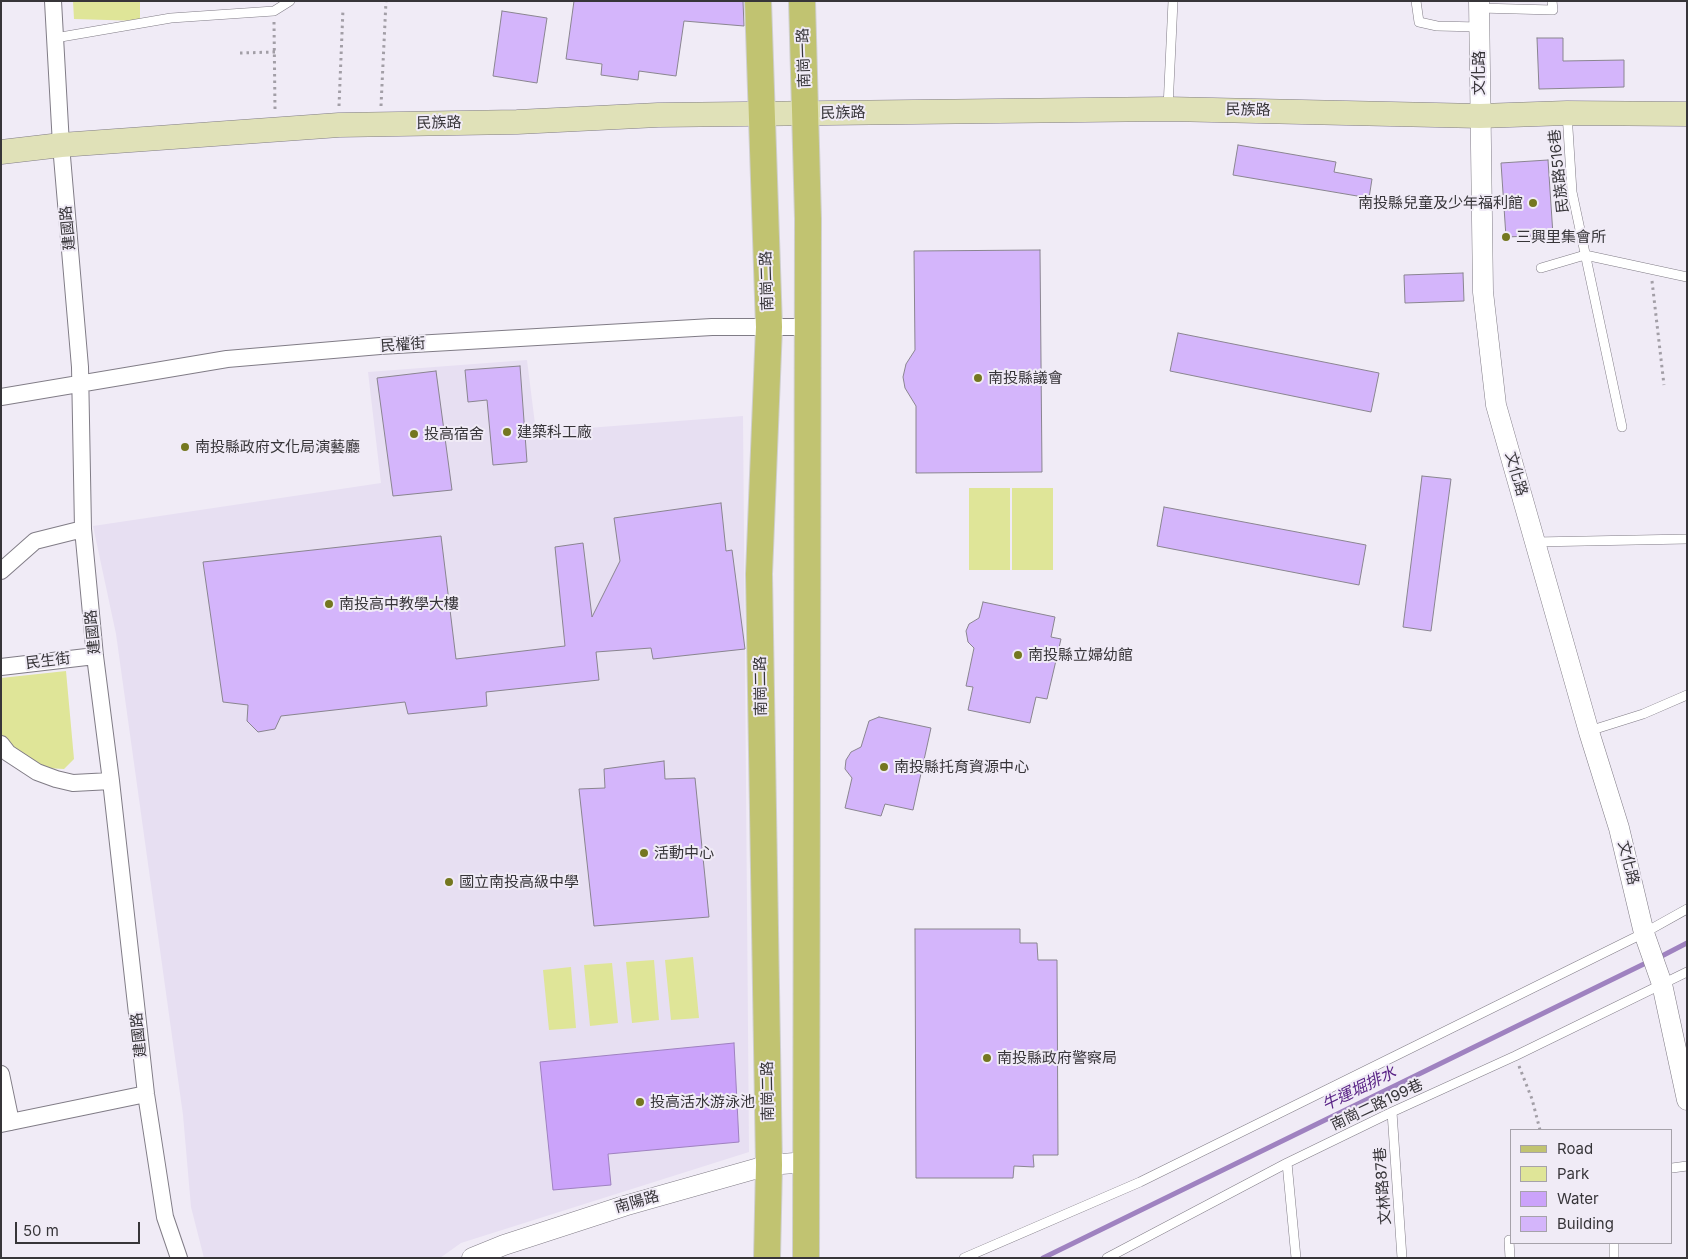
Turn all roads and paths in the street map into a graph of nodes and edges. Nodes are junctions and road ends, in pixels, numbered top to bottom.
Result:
1 (53, 1) edge
2 (290, 1) edge
3 (386, 1) edge
4 (758, 1) edge
5 (802, 1) edge
6 (1172, 1) edge
7 (1416, 1) edge
8 (1552, 1) edge
9 (343, 9) dead end
10 (274, 11) junction
11 (1479, 12) edge
12 (55, 38) junction
13 (275, 52) junction
14 (240, 53) dead end
15 (1168, 108) junction
16 (1567, 113) junction
17 (762, 114) junction
18 (807, 114) junction
19 (1687, 114) edge
20 (1480, 116) junction
21 (380, 124) junction
22 (339, 125) junction
23 (275, 130) junction
24 (61, 145) junction
25 (1, 152) edge
26 (1585, 255) junction
27 (1541, 268) dead end
28 (1650, 268) junction
29 (1687, 277) edge
30 (769, 327) junction
31 (808, 328) junction
32 (80, 385) junction
33 (1664, 385) dead end
34 (1, 397) edge
35 (1622, 427) dead end
36 (83, 530) junction
37 (1687, 539) edge
38 (1535, 542) junction
39 (1, 570) edge
40 (95, 656) junction
41 (1, 667) edge
42 (1687, 695) edge
43 (1589, 732) junction
44 (4, 752) edge
45 (111, 781) junction
46 (1687, 909) edge
47 (1644, 933) junction
48 (1687, 972) edge
49 (1662, 984) junction
50 (1515, 1056) junction
51 (1, 1074) edge
52 (146, 1094) junction
53 (1687, 1100) edge
54 (1392, 1112) junction
55 (6, 1123) edge
56 (1540, 1129) edge
57 (807, 1162) junction
58 (1288, 1162) junction
59 (769, 1165) junction
60 (1687, 1166) edge
61 (1673, 1168) edge
62 (1509, 1240) dead end
63 (1614, 1244) edge
64 (179, 1258) edge
65 (472, 1258) edge
66 (767, 1258) edge
67 (806, 1258) edge
68 (964, 1258) edge
69 (1107, 1258) edge
70 (1296, 1258) edge
71 (1402, 1258) edge
72 (1510, 1258) edge
73 (1614, 1258) edge

1 - 12 street, 建國路
2 - 10 lane
3 - 21 path
4 - 17 main road
5 - 18 main road, 南崗一路
6 - 15 lane
7 - 11 lane
8 - 11 lane
9 - 22 path
10 - 12 lane
10 - 13 path
11 - 20 street, 文化路
12 - 24 street, 建國路
13 - 14 path
13 - 23 path
15 - 18 main road, 民族路
15 - 20 main road, 民族路
16 - 19 main road, 民族路
16 - 20 main road, 民族路
16 - 26 lane, 民族路516巷
17 - 18 main road, 民族路
17 - 21 main road, 民族路
17 - 30 main road, 南崗二路
18 - 31 main road
20 - 38 street, 文化路
21 - 22 main road, 民族路
22 - 23 main road, 民族路
23 - 24 main road, 民族路
24 - 25 main road, 民族路
24 - 32 street, 建國路
26 - 27 lane
26 - 28 lane
26 - 35 lane, 民族路516巷
28 - 29 lane
28 - 33 path
30 - 31 street, 民權街
30 - 32 street, 民權街
30 - 59 main road, 南崗二路
31 - 57 main road
32 - 34 street, 民權街
32 - 36 street, 建國路
36 - 39 street
36 - 40 street, 建國路
37 - 38 lane
38 - 43 street, 文化路
40 - 41 street, 民生街
40 - 45 street, 建國路
42 - 43 lane
43 - 47 street, 文化路
44 - 45 street
45 - 52 street, 建國路
46 - 47 lane
47 - 49 street, 文化路
47 - 68 lane
48 - 49 lane, 南崗二路199巷
49 - 50 lane, 南崗二路199巷
49 - 53 street
50 - 54 lane, 南崗二路199巷
50 - 56 path
51 - 55 street
52 - 55 street
52 - 64 street, 建國路
54 - 58 lane, 南崗二路199巷
54 - 71 lane, 文林路87巷
57 - 59 street, 南陽路
57 - 67 main road
58 - 69 lane, 南崗二路199巷
58 - 70 lane
59 - 65 street, 南陽路
59 - 66 main road, 南崗二路
60 - 61 lane
62 - 72 lane
63 - 73 lane

